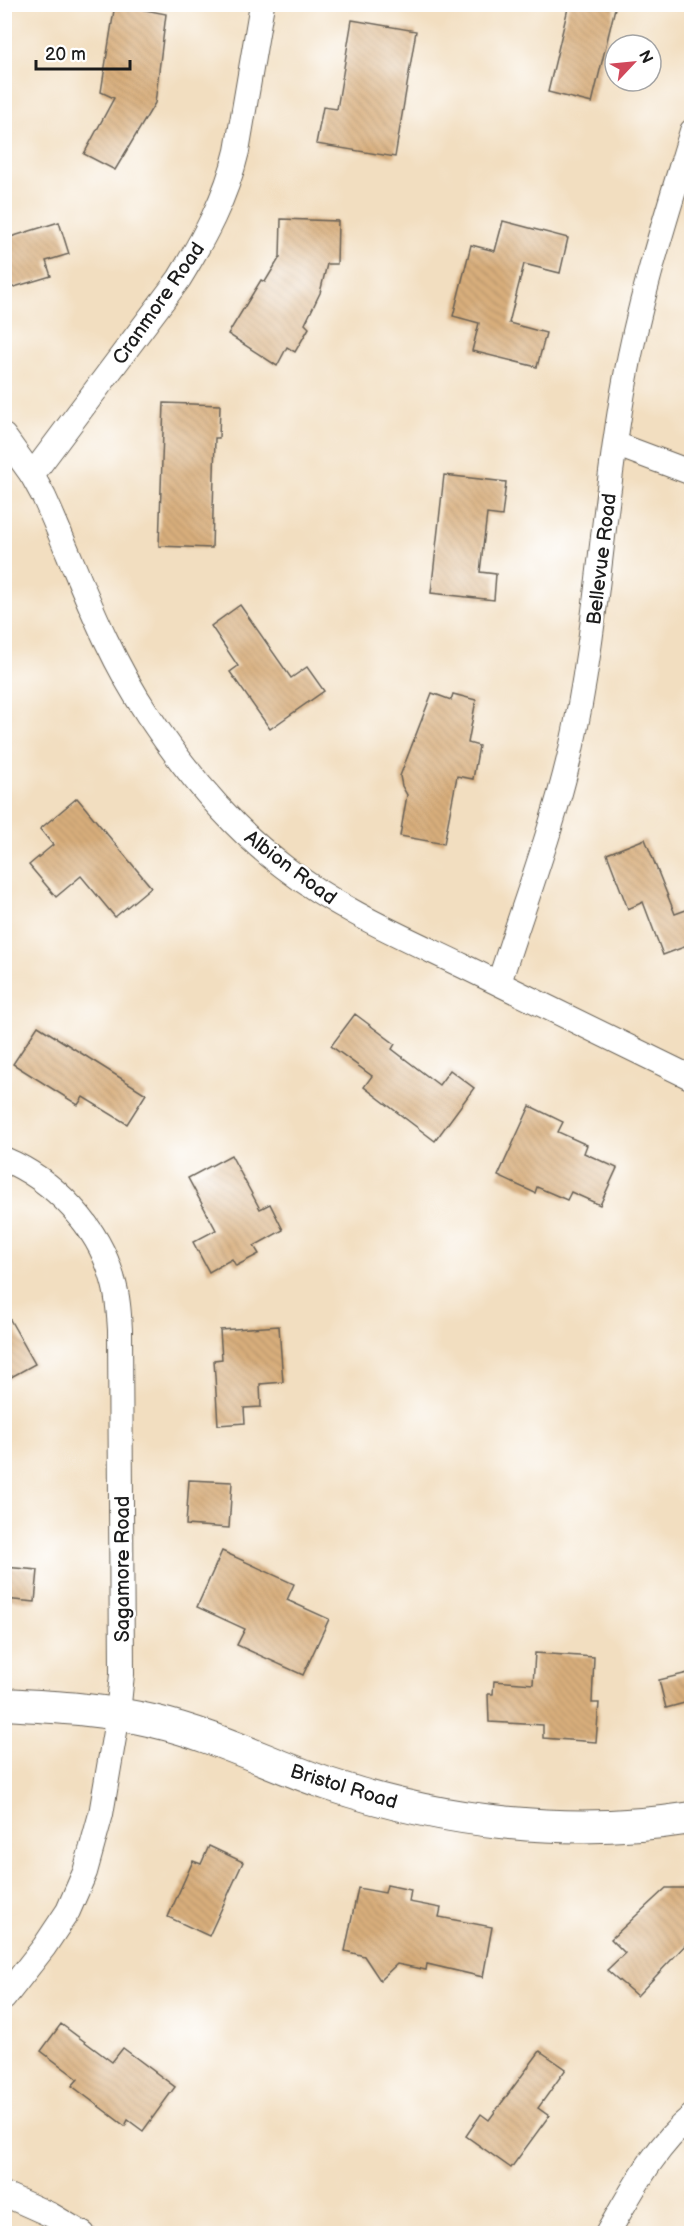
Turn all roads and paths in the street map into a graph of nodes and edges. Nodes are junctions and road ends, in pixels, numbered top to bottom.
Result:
1 (262, 4) edge
2 (692, 131) edge
3 (4, 436) edge
4 (615, 444) junction
5 (692, 473) edge
6 (32, 475) junction
7 (499, 983) junction
8 (692, 1078) edge
9 (4, 1158) edge
10 (4, 1704) edge
11 (118, 1714) junction
12 (692, 1818) edge
13 (4, 1998) edge
14 (692, 2116) edge
15 (4, 2194) edge
16 (83, 2234) edge
17 (607, 2234) edge

1 - 6 street, Cranmore Road
2 - 4 street, Bellevue Road
3 - 6 street, Albion Road
4 - 5 street
4 - 7 street, Bellevue Road
6 - 7 street, Albion Road
7 - 8 street, Albion Road
9 - 11 street, Sagamore Road
10 - 11 street, Bristol Road
11 - 12 street, Bristol Road
11 - 13 street, Sagamore Road
14 - 17 street
15 - 16 street

